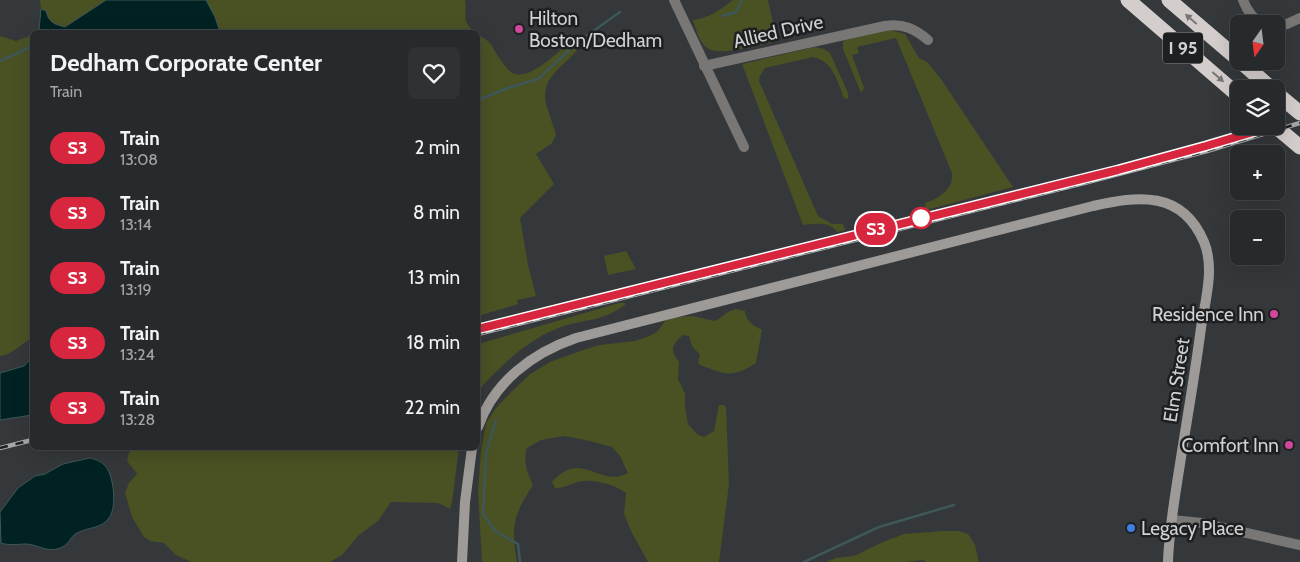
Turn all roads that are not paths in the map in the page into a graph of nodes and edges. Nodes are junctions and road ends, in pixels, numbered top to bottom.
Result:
1 (674, 0) edge
2 (1114, 0) edge
3 (1128, 0) edge
4 (1169, 0) edge
5 (1243, 0) edge
6 (1252, 15) edge
7 (1300, 18) edge
8 (1156, 24) junction
9 (1285, 24) edge
10 (928, 40) dead end
11 (1230, 53) edge
12 (704, 66) junction
13 (1249, 70) edge
14 (1261, 80) edge
15 (1230, 88) edge
16 (1285, 100) edge
17 (1300, 113) edge
18 (1285, 134) edge
19 (1300, 147) edge
20 (744, 148) dead end
21 (480, 422) edge
22 (472, 450) edge
23 (1172, 520) junction
24 (1300, 545) edge
25 (462, 562) edge
26 (1168, 562) edge

1 - 12 street
2 - 8 highway
3 - 8 highway, I 95
11 -> 4 highway, I 95
5 - 6 street
7 - 9 street
8 -> 15 highway, I 95
10 - 12 street, Allied Drive
12 - 20 street
13 - 14 highway, I 95
16 - 17 highway, I 95
18 - 19 highway
21 - 23 main road, Elm Street
22 - 25 main road
23 - 24 street
23 - 26 main road, Elm Street

